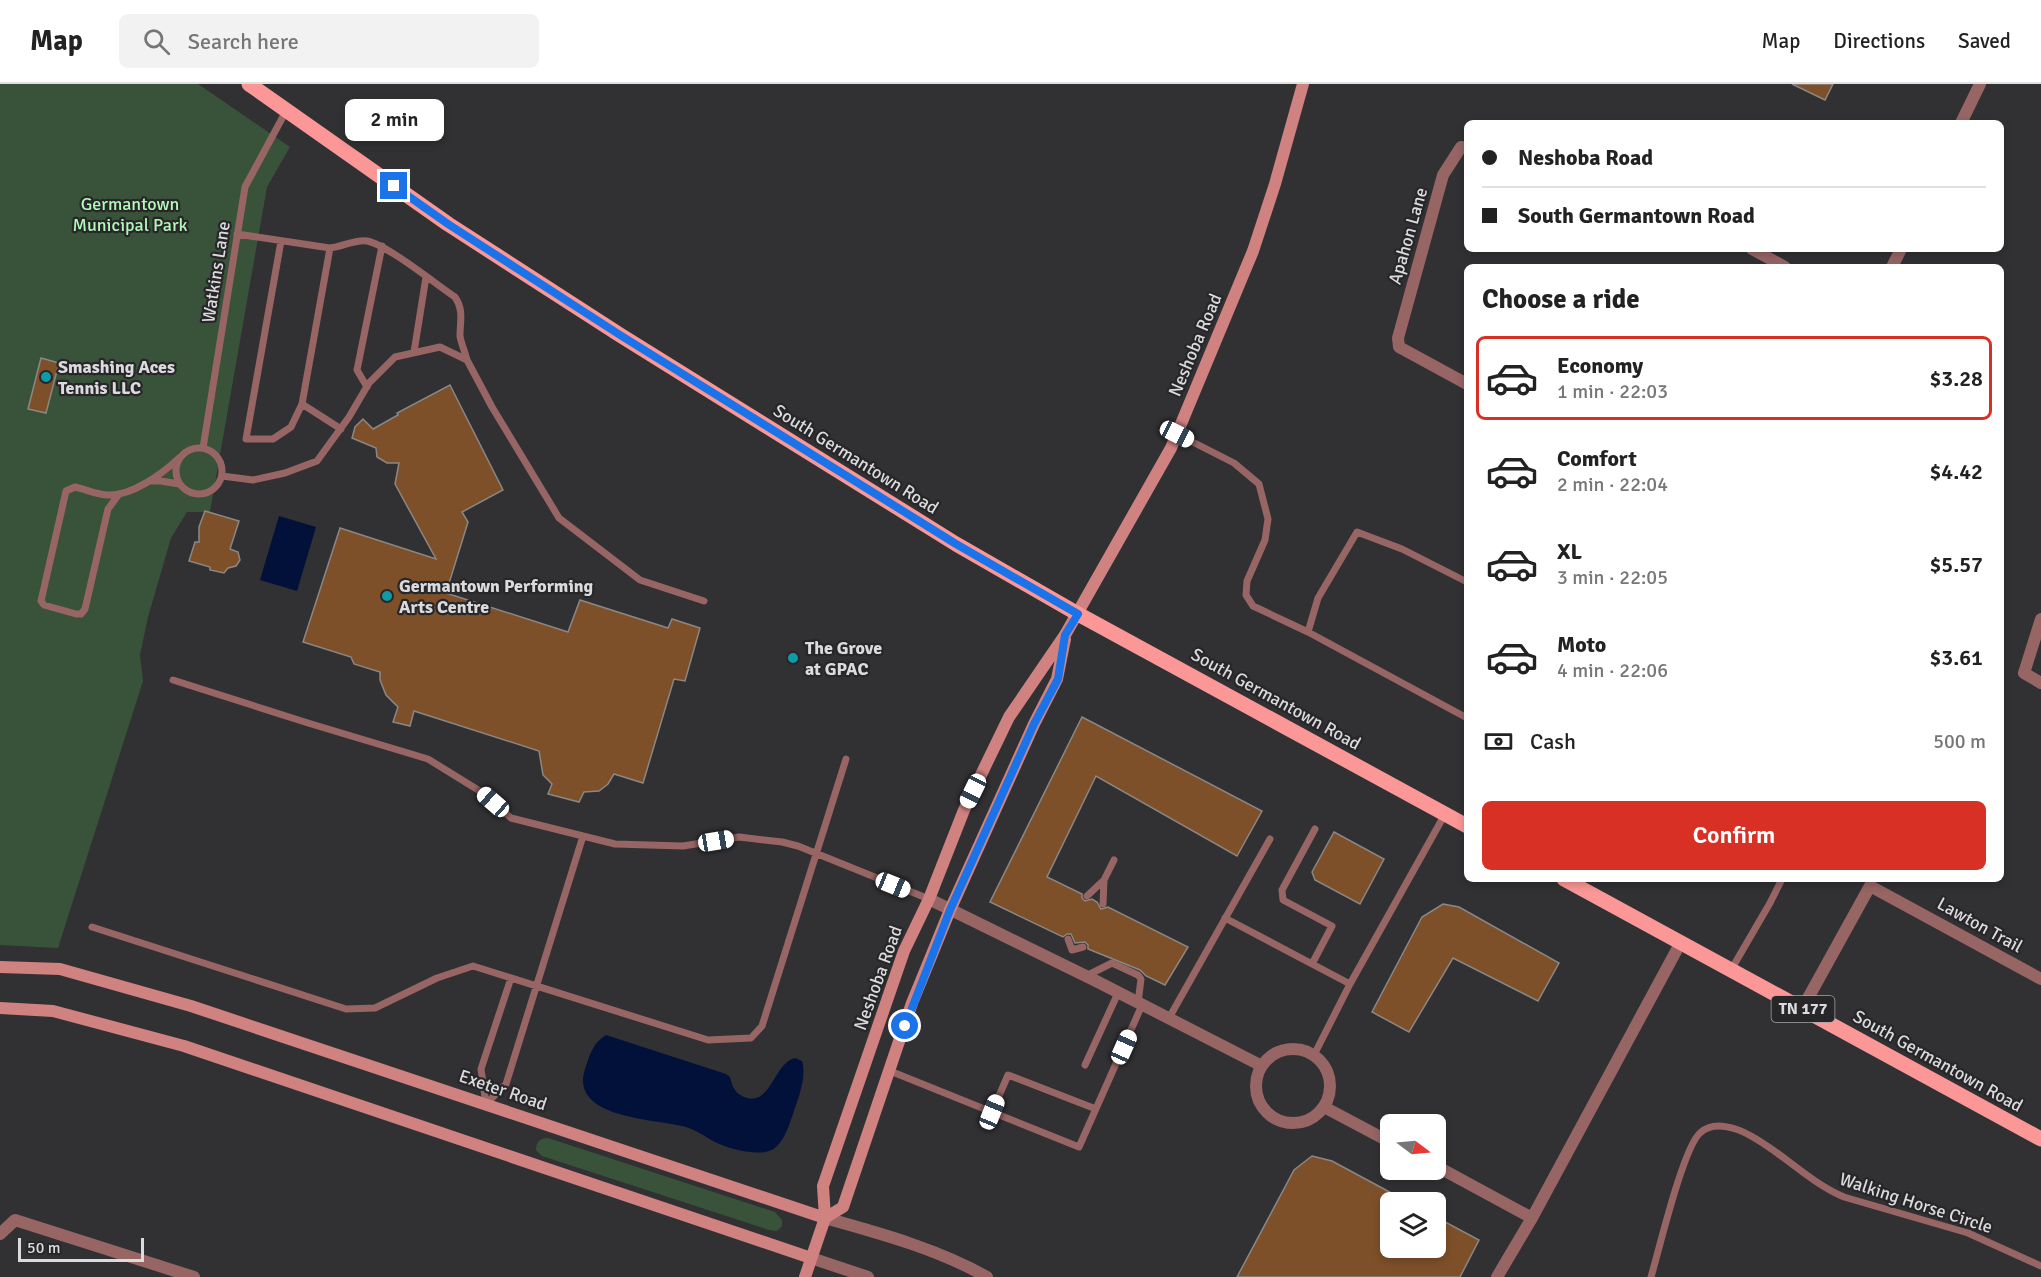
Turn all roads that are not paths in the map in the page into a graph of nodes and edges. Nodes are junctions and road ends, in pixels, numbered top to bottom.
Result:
1 (249, 84) edge
2 (1303, 84) edge
3 (1980, 84) edge
4 (286, 111) junction
5 (1962, 120) edge
6 (1464, 147) edge
7 (237, 234) junction
8 (281, 241) junction
9 (382, 246) junction
10 (330, 248) junction
11 (1758, 252) edge
12 (1780, 264) edge
13 (426, 277) junction
14 (414, 352) junction
15 (467, 360) junction
16 (1464, 382) edge
17 (367, 387) junction
18 (302, 404) junction
19 (341, 429) junction
20 (1177, 434) junction
21 (203, 448) junction
22 (179, 458) junction
23 (222, 476) junction
24 (149, 481) junction
25 (179, 484) junction
26 (119, 494) junction
27 (1464, 580) edge
28 (704, 601) dead end
29 (1078, 614) junction
30 (2041, 619) edge
31 (1308, 632) junction
32 (1065, 635) junction
33 (173, 680) dead end
34 (2041, 683) edge
35 (1464, 716) edge
36 (846, 759) dead end
37 (1446, 814) junction
38 (1464, 824) edge
39 (1316, 829) dead end
40 (583, 836) junction
41 (1270, 839) dead end
42 (816, 853) junction
43 (1114, 860) dead end
44 (1104, 880) junction
45 (1570, 882) edge
46 (1780, 882) edge
47 (1087, 896) dead end
48 (929, 899) junction
49 (1103, 904) dead end
50 (950, 910) junction
51 (1225, 918) junction
52 (92, 927) dead end
53 (1068, 939) dead end
54 (1680, 942) junction
55 (1083, 947) dead end
56 (1072, 951) junction
57 (1312, 964) junction
58 (1064, 966) junction
59 (0, 967) edge
60 (1731, 970) junction
61 (1086, 976) junction
62 (511, 978) junction
63 (2041, 979) edge
64 (1350, 984) junction
65 (536, 986) junction
66 (1118, 993) junction
67 (1140, 1004) junction
68 (0, 1008) edge
69 (1802, 1009) junction
70 (1169, 1018) junction
71 (1314, 1055) junction
72 (1085, 1065) dead end
73 (1262, 1066) junction
74 (890, 1071) junction
75 (486, 1104) junction
76 (1324, 1107) junction
77 (1096, 1109) junction
78 (992, 1112) junction
79 (1380, 1137) edge
80 (2041, 1139) edge
81 (1446, 1171) edge
82 (825, 1218) junction
83 (1532, 1218) junction
84 (0, 1234) edge
85 (812, 1258) junction
86 (2041, 1266) edge
87 (194, 1277) edge
88 (805, 1277) edge
89 (868, 1277) edge
90 (987, 1277) edge
91 (1497, 1277) edge
92 (1651, 1277) edge

1 - 4 main road, South Germantown Road
2 - 20 street, Neshoba Road
3 - 5 street
4 - 7 lane, Watkins Lane
4 - 29 main road, South Germantown Road
6 - 16 street, Apahon Lane
7 - 8 lane
7 - 21 lane, Watkins Lane
8 - 10 lane
8 - 18 lane
9 - 10 lane
9 - 13 lane
9 - 17 lane
10 - 18 lane
11 - 12 street
13 - 14 lane
13 - 15 lane
14 - 15 lane
14 - 17 lane
15 - 28 lane
17 - 19 lane
18 - 19 lane
19 - 23 lane
20 - 29 street, Neshoba Road
20 - 31 lane
21 - 22 lane
21 - 23 lane
22 - 24 lane
22 - 25 lane
23 - 25 lane
24 - 25 lane
24 - 26 lane
26 - 26 lane
27 - 31 lane
29 - 32 street, Neshoba Road
29 - 37 main road, South Germantown Road
30 - 34 street
31 - 35 lane
32 - 48 street, Neshoba Road
32 - 50 street, Neshoba Road
33 - 40 lane
36 - 42 lane
37 - 38 main road, South Germantown Road
37 - 64 lane
39 - 57 lane
40 - 42 lane
40 - 65 lane
41 - 51 lane
42 - 48 lane
42 - 65 lane
43 - 44 lane
44 - 47 lane
44 - 49 lane
45 - 54 main road, South Germantown Road / TN 177
46 - 60 lane
48 - 50 street
48 - 82 street, Neshoba Road
50 - 58 street
50 - 74 street, Neshoba Road
51 - 57 lane
51 - 70 lane
52 - 62 lane
53 - 56 lane
54 - 60 main road, South Germantown Road / TN 177
54 - 83 street
55 - 56 lane
56 - 58 lane
57 - 64 lane
58 - 61 street
59 - 75 street, Exeter Road
60 - 69 main road, South Germantown Road / TN 177
61 - 66 street
61 - 67 lane
62 - 65 lane
62 - 75 lane
63 - 69 street, Lawton Trail
64 - 71 lane
65 - 75 lane
66 - 67 street
66 - 72 lane
67 - 70 street
67 - 77 lane
68 - 85 street
69 - 80 main road, South Germantown Road / TN 177
70 - 73 street
71 - 73 street
71 - 76 street
73 - 76 street
74 - 78 lane
74 - 82 street, Neshoba Road
75 - 82 street, Exeter Road
76 - 79 street
77 - 78 lane
77 - 78 lane
81 - 83 street
82 - 85 street, Neshoba Road
82 - 90 street, Exeter Road
83 - 91 street
84 - 87 street
85 - 88 street, Neshoba Road
85 - 89 street
86 - 92 lane, Walking Horse Circle

